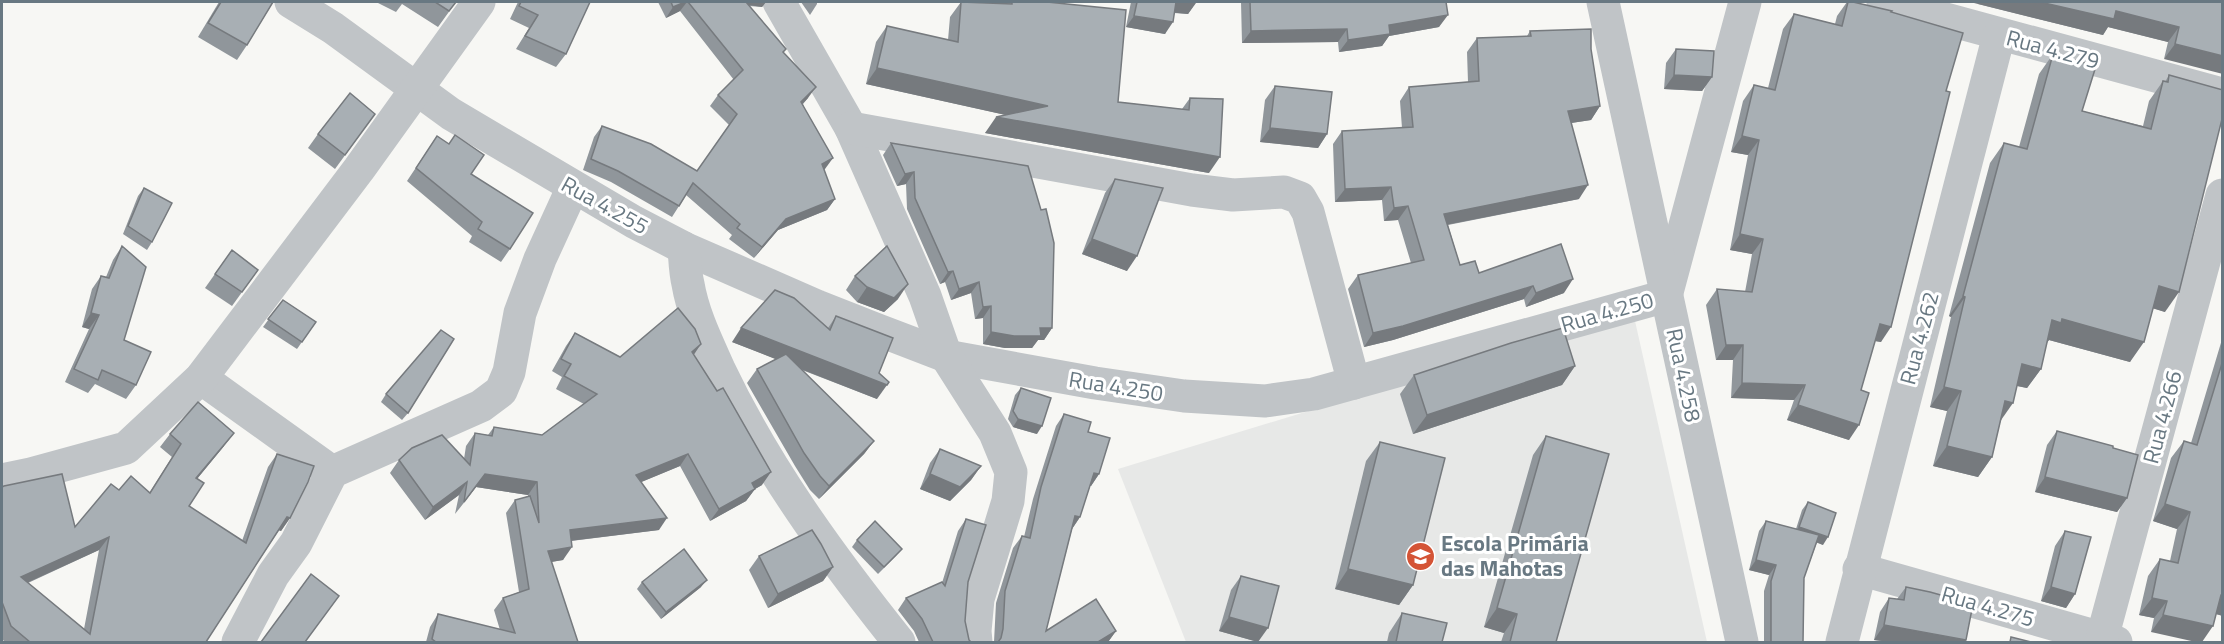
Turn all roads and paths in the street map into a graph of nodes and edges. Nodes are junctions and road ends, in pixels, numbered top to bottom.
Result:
1 (291, 2) edge
2 (479, 2) edge
3 (779, 2) edge
4 (1603, 2) edge
5 (1745, 2) edge
6 (1883, 2) edge
7 (1999, 35) junction
8 (415, 89) junction
9 (2223, 94) edge
10 (851, 128) junction
11 (573, 187) junction
12 (2223, 195) edge
13 (684, 248) junction
14 (1666, 296) junction
15 (946, 356) junction
16 (201, 378) junction
17 (1354, 383) junction
18 (332, 472) junction
19 (2, 480) edge
20 (1859, 568) junction
21 (2106, 641) edge
22 (238, 642) edge
23 (899, 642) edge
24 (976, 642) edge
25 (1742, 642) edge
26 (1842, 642) edge

1 - 8 street, Rua 4.255
2 - 8 street
3 - 10 street
4 - 14 street, Rua 4.258
5 - 14 street
6 - 7 street, Rua 4.279
7 - 9 street, Rua 4.279
7 - 20 street, Rua 4.262
8 - 11 street, Rua 4.255
8 - 16 street
10 - 15 street
10 - 17 street
11 - 13 street, Rua 4.255
11 - 18 street
12 - 21 street, Rua 4.266
13 - 15 street, Rua 4.255
13 - 23 street
14 - 17 street, Rua 4.250
14 - 25 street, Rua 4.258
15 - 17 street, Rua 4.250
15 - 24 street
16 - 18 street
16 - 19 street
18 - 22 street
20 - 21 street, Rua 4.275
20 - 26 street, Rua 4.262

